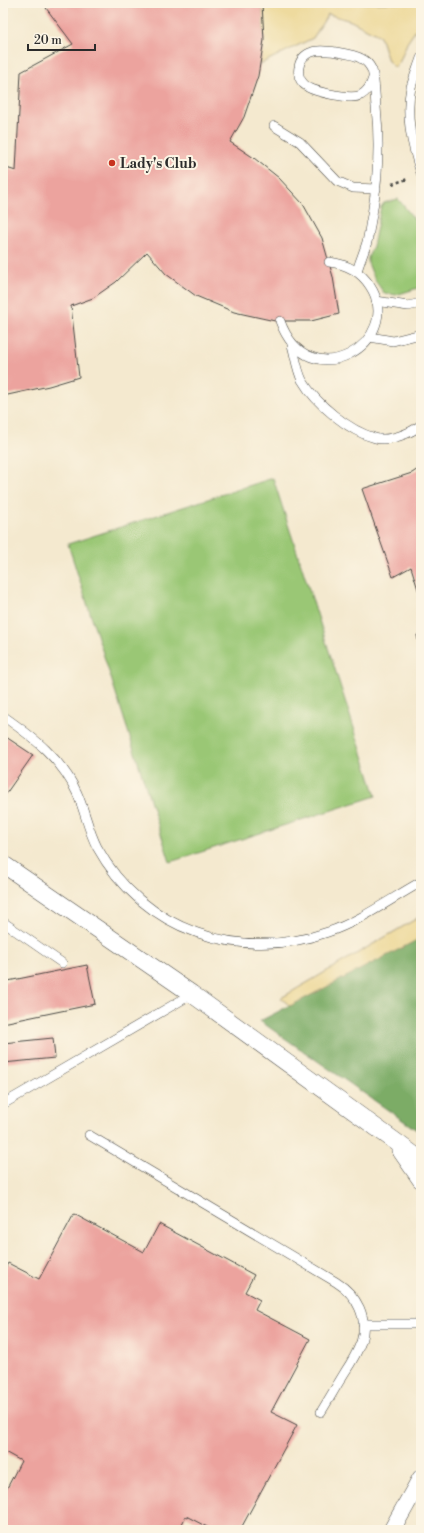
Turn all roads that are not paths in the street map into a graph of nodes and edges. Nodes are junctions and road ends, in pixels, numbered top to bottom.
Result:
1 (421, 58) edge
2 (373, 78) junction
3 (274, 126) dead end
4 (417, 175) edge
5 (376, 189) junction
6 (329, 262) dead end
7 (357, 271) junction
8 (376, 301) junction
9 (421, 303) edge
10 (280, 321) dead end
11 (421, 334) edge
12 (370, 337) junction
13 (292, 344) junction
14 (421, 425) edge
15 (3, 716) edge
16 (3, 864) edge
17 (421, 882) edge
18 (3, 922) edge
19 (62, 963) dead end
20 (192, 994) junction
21 (3, 1104) edge
22 (89, 1136) dead end
23 (392, 1140) junction
24 (421, 1160) edge
25 (421, 1180) edge
26 (363, 1324) junction
27 (421, 1324) edge
28 (321, 1412) dead end
29 (421, 1478) edge
30 (392, 1530) edge

1 - 4 lane
2 - 2 lane
2 - 5 lane
3 - 5 lane
5 - 7 lane
6 - 7 lane
7 - 8 lane
8 - 9 lane
8 - 12 lane
10 - 13 lane
11 - 12 lane
12 - 13 lane
13 - 14 lane
15 - 17 lane
16 - 20 street
18 - 19 lane
20 - 21 lane
20 - 23 street
22 - 26 lane
23 - 24 street
23 - 25 street
26 - 27 lane
26 - 28 lane
29 - 30 street

